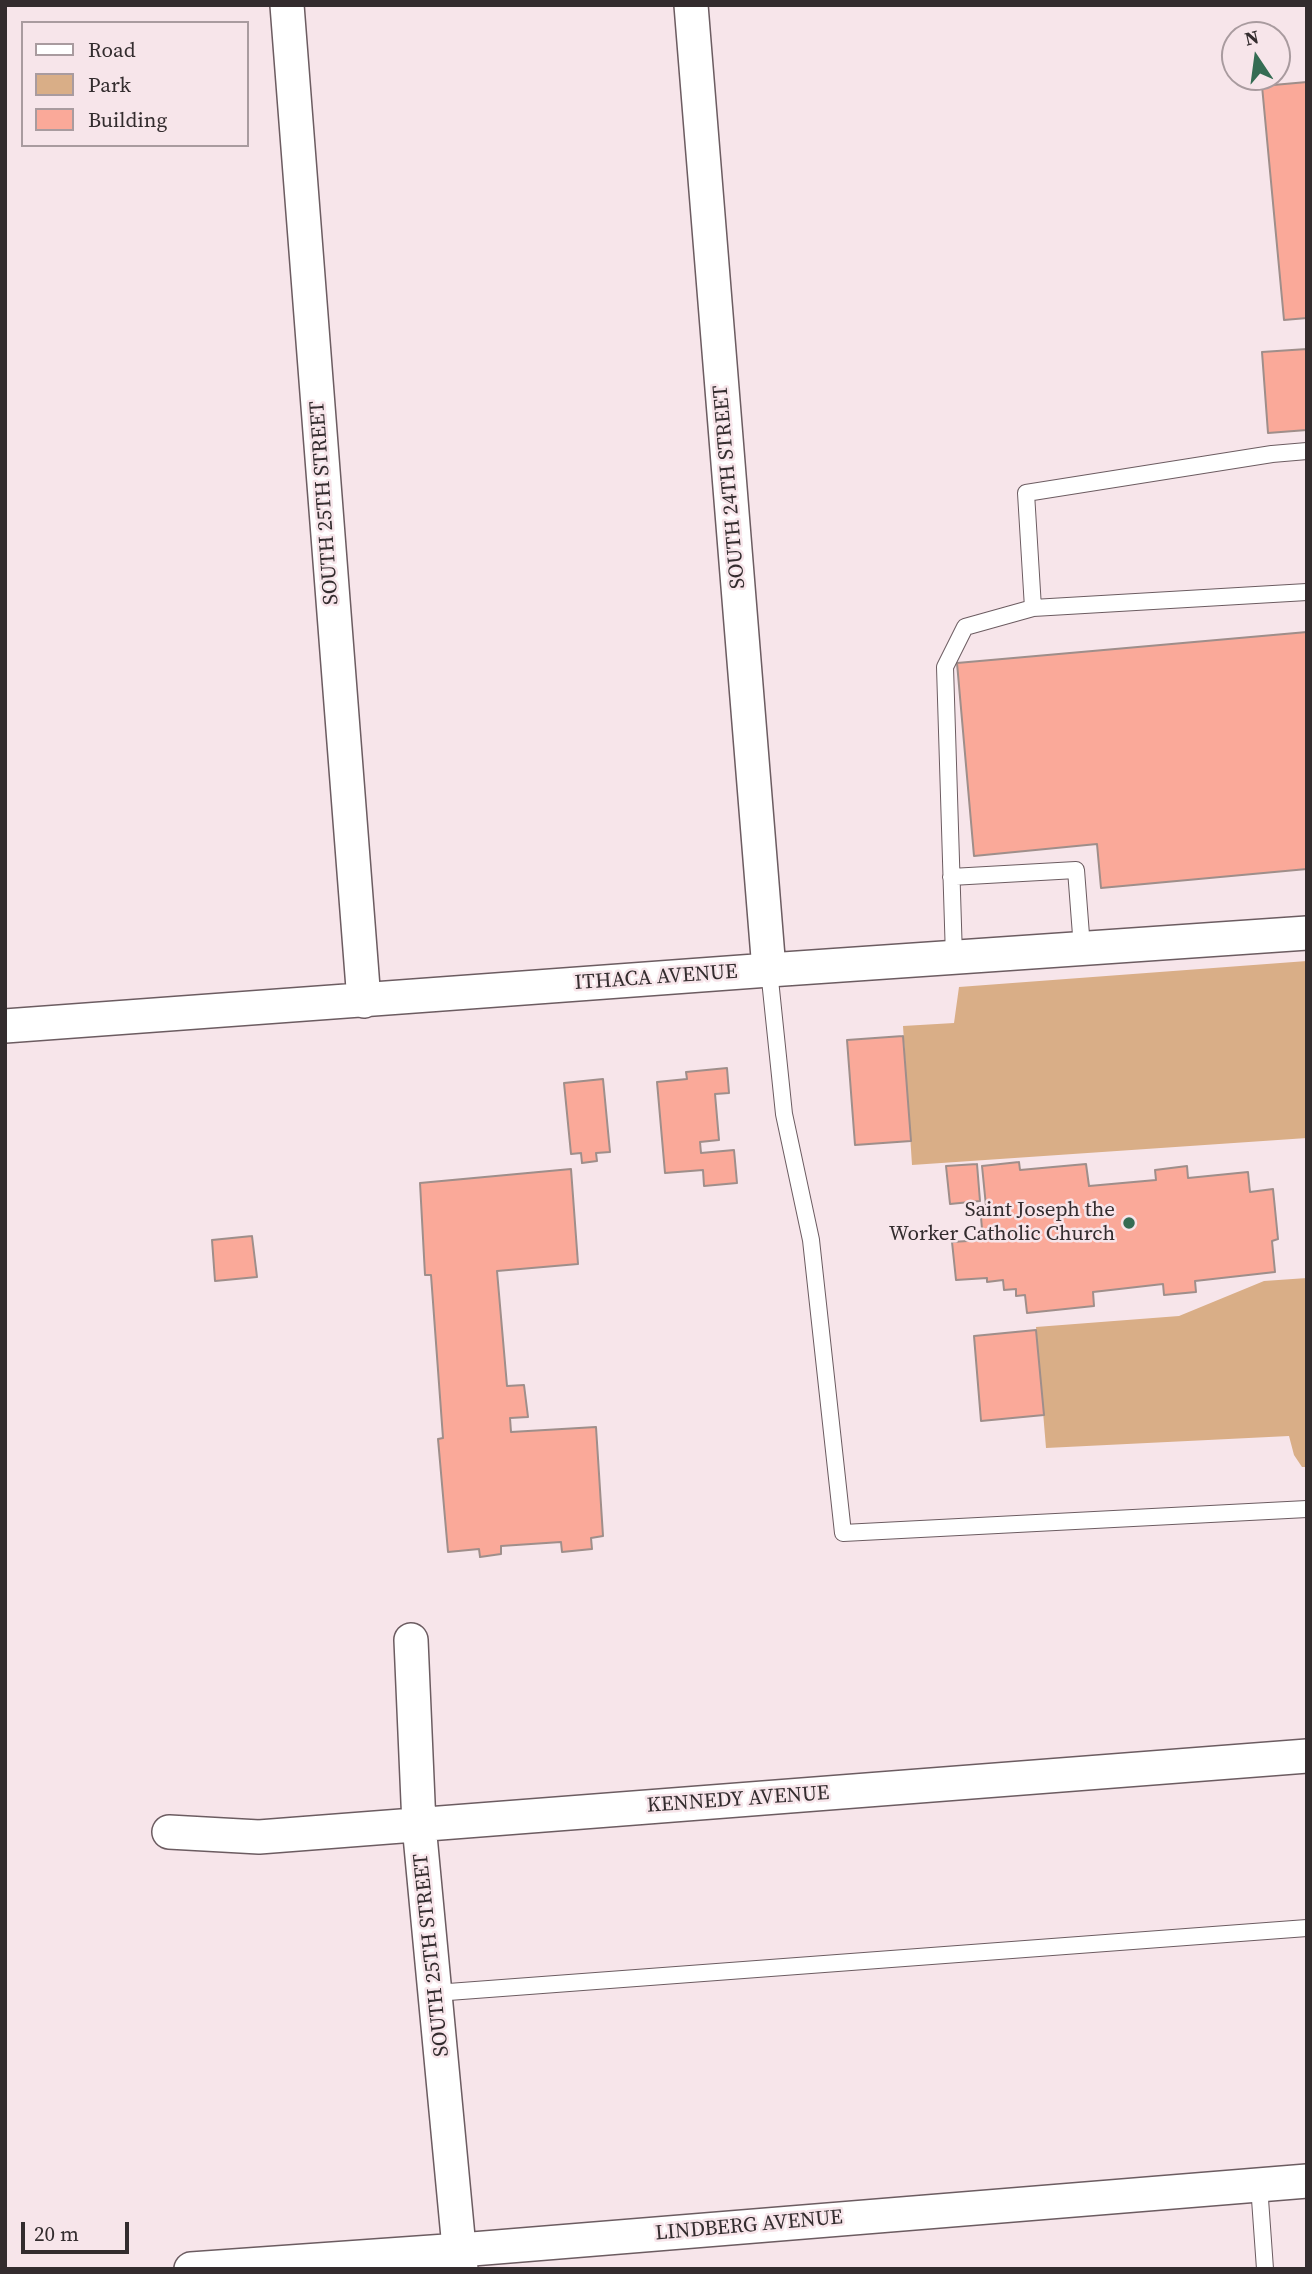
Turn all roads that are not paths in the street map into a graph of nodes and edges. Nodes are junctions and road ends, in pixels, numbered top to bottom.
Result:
1 (287, 5) edge
2 (691, 5) edge
3 (1307, 451) edge
4 (1307, 592) edge
5 (1033, 608) junction
6 (951, 877) junction
7 (1307, 933) edge
8 (1082, 948) junction
9 (954, 957) junction
10 (769, 970) junction
11 (364, 1001) junction
12 (5, 1026) edge
13 (1307, 1509) edge
14 (411, 1640) dead end
15 (1307, 1756) edge
16 (419, 1825) junction
17 (169, 1832) dead end
18 (1307, 1928) edge
19 (435, 1993) junction
20 (1307, 2181) edge
21 (1259, 2185) junction
22 (461, 2259) edge
23 (191, 2269) edge
24 (1265, 2269) edge

1 - 11 street, SOUTH 25TH STREET
2 - 10 street, SOUTH 24TH STREET
3 - 5 lane
4 - 5 lane
5 - 6 lane
6 - 8 lane
6 - 9 lane
7 - 8 street, ITHACA AVENUE
8 - 9 street, ITHACA AVENUE
9 - 10 street, ITHACA AVENUE
10 - 11 street, ITHACA AVENUE
10 - 13 lane
11 - 12 street, ITHACA AVENUE
14 - 16 street, SOUTH 25TH STREET
15 - 16 street, KENNEDY AVENUE
16 - 17 street, KENNEDY AVENUE
16 - 19 street, SOUTH 25TH STREET
18 - 19 lane
19 - 22 street, SOUTH 25TH STREET
20 - 21 street, LINDBERG AVENUE
21 - 22 street, LINDBERG AVENUE
21 - 24 lane
22 - 23 street, LINDBERG AVENUE

